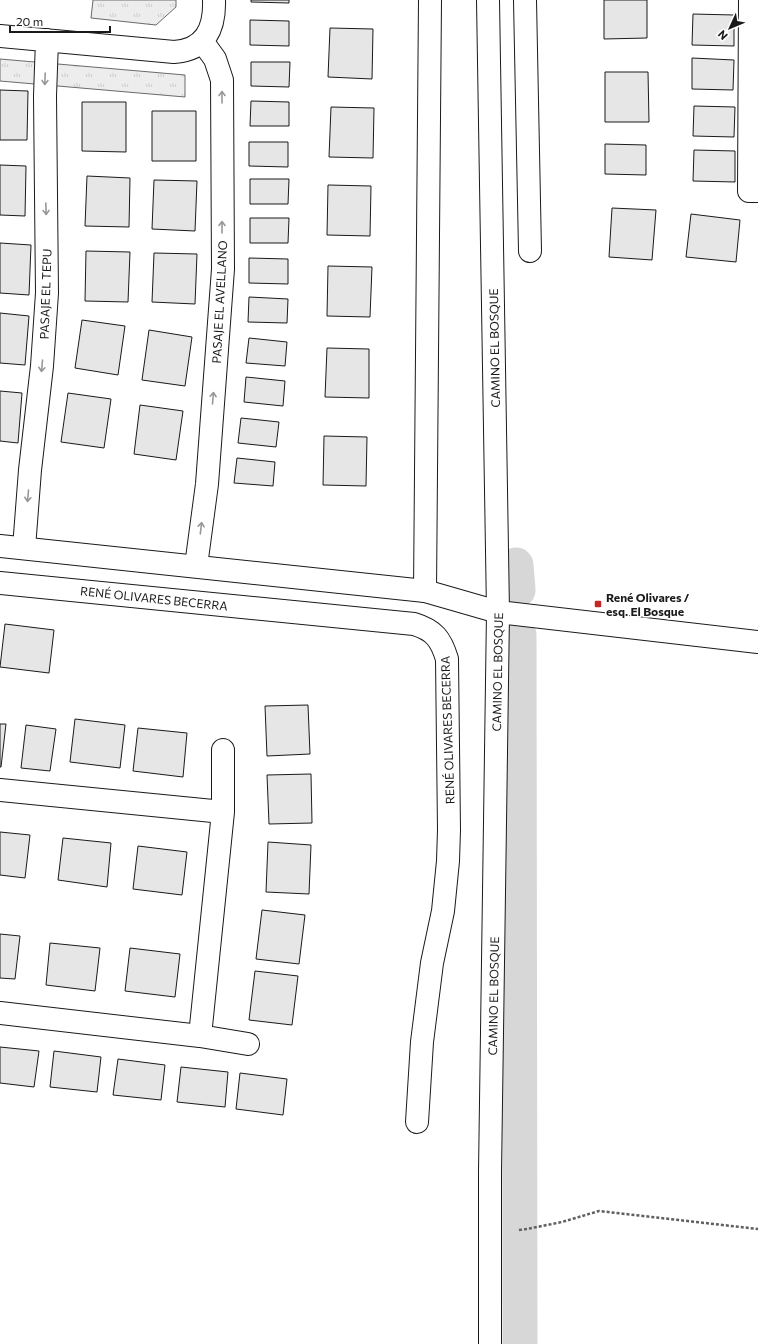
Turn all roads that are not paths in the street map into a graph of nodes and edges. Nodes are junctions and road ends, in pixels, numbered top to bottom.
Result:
1 (214, 0) edge
2 (430, 0) edge
3 (488, 0) edge
4 (526, 0) edge
5 (750, 0) edge
6 (0, 36) edge
7 (47, 40) junction
8 (202, 41) junction
9 (754, 191) edge
10 (530, 251) dead end
11 (0, 546) edge
12 (24, 548) junction
13 (196, 566) junction
14 (0, 583) edge
15 (426, 591) junction
16 (498, 612) junction
17 (758, 642) edge
18 (223, 750) dead end
19 (0, 790) edge
20 (222, 812) junction
21 (0, 1013) edge
22 (200, 1036) junction
23 (248, 1044) dead end
24 (417, 1122) dead end
25 (490, 1344) edge

1 - 8 street
2 - 15 street
3 - 16 street, CAMINO EL BOSQUE
4 - 10 street
5 - 9 street
6 - 7 street
7 - 8 street
7 -> 12 street, PASAJE EL TEPU
13 -> 8 street, PASAJE EL AVELLANO
11 - 12 street
12 - 13 street
13 - 15 street
14 - 24 street, RENÉ OLIVARES BECERRA
15 - 16 street
16 - 17 street
16 - 25 street, CAMINO EL BOSQUE
18 - 20 street
19 - 20 street
20 - 22 street
21 - 22 street
22 - 23 street

